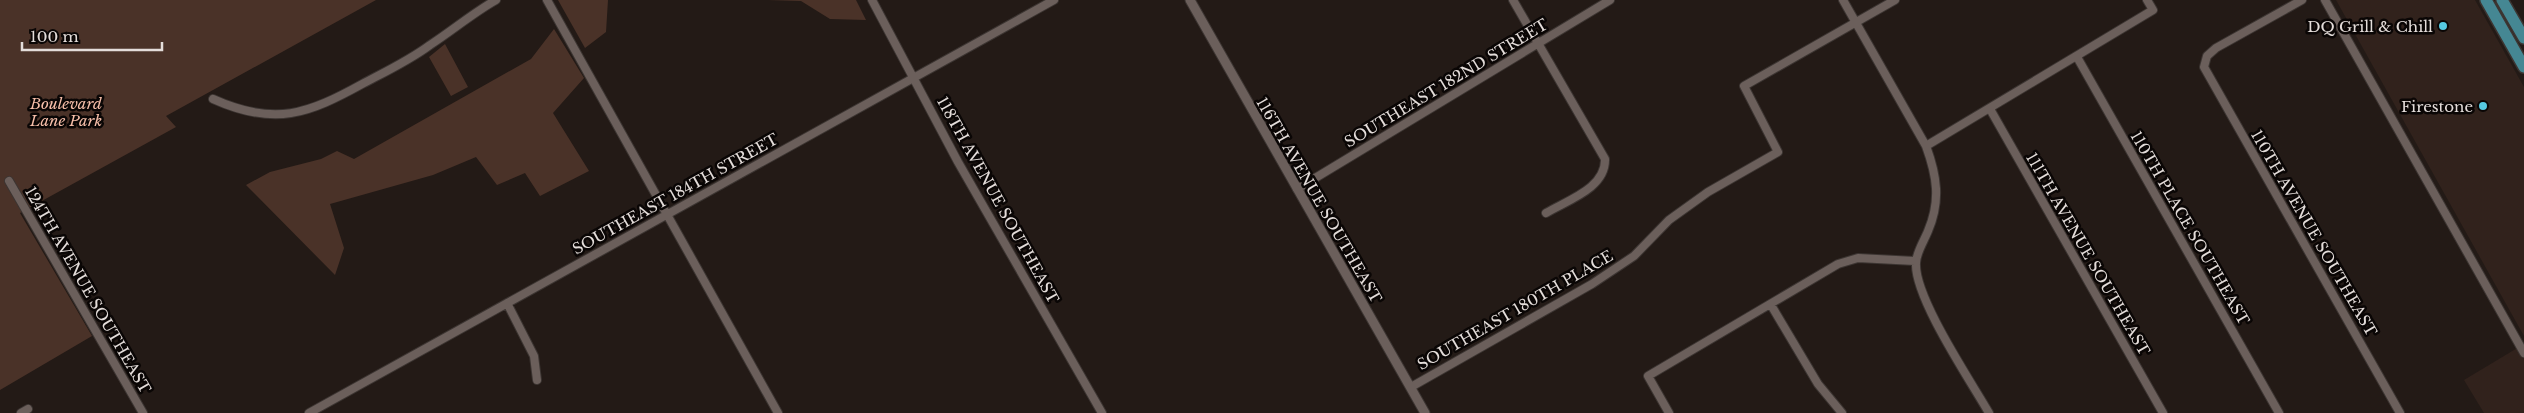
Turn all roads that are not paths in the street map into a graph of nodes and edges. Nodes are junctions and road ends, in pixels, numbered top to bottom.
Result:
1 (496, 0) edge
2 (548, 0) edge
3 (872, 0) edge
4 (1054, 0) edge
5 (1190, 0) edge
6 (1514, 0) edge
7 (1610, 0) edge
8 (1843, 0) edge
9 (1895, 0) edge
10 (2147, 0) edge
11 (2302, 0) edge
12 (2325, 0) edge
13 (2486, 0) edge
14 (2502, 0) edge
15 (1856, 23) junction
16 (2524, 38) edge
17 (1539, 43) junction
18 (2077, 57) junction
19 (2523, 65) edge
20 (914, 78) junction
21 (214, 99) dead end
22 (1990, 109) junction
23 (1926, 146) junction
24 (9, 180) dead end
25 (1296, 189) junction
26 (1546, 213) dead end
27 (666, 214) junction
28 (1916, 261) junction
29 (507, 303) junction
30 (1771, 305) junction
31 (2524, 353) edge
32 (537, 380) dead end
33 (1411, 387) junction
34 (143, 413) edge
35 (309, 413) edge
36 (778, 413) edge
37 (1102, 413) edge
38 (1425, 413) edge
39 (1669, 413) edge
40 (1842, 413) edge
41 (1989, 413) edge
42 (2163, 413) edge
43 (2279, 413) edge
44 (2400, 413) edge

1 - 21 street
2 - 27 street
3 - 20 street, 118TH AVENUE SOUTHEAST
4 - 20 street, SOUTHEAST 184TH STREET
5 - 25 street, 116TH AVENUE SOUTHEAST
6 - 17 street
7 - 17 street, SOUTHEAST 182ND STREET
8 - 15 street
9 - 15 street
10 - 18 street
11 - 44 street, 110TH AVENUE SOUTHEAST
12 - 31 street
13 - 19 main road
14 - 16 main road
15 - 23 street
15 - 33 street, SOUTHEAST 180TH PLACE
17 - 25 street, SOUTHEAST 182ND STREET
17 - 26 street
18 - 22 street
18 - 43 street, 110TH PLACE SOUTHEAST
20 - 27 street, SOUTHEAST 184TH STREET
20 - 37 street, 118TH AVENUE SOUTHEAST
22 - 23 street
22 - 42 street, 111TH AVENUE SOUTHEAST
23 - 28 street
24 - 34 street, 124TH AVENUE SOUTHEAST
25 - 33 street, 116TH AVENUE SOUTHEAST
27 - 29 street, SOUTHEAST 184TH STREET
27 - 36 street
28 - 30 street
28 - 41 street
29 - 32 street
29 - 35 street, SOUTHEAST 184TH STREET
30 - 39 street
30 - 40 street
33 - 38 street, 116TH AVENUE SOUTHEAST

